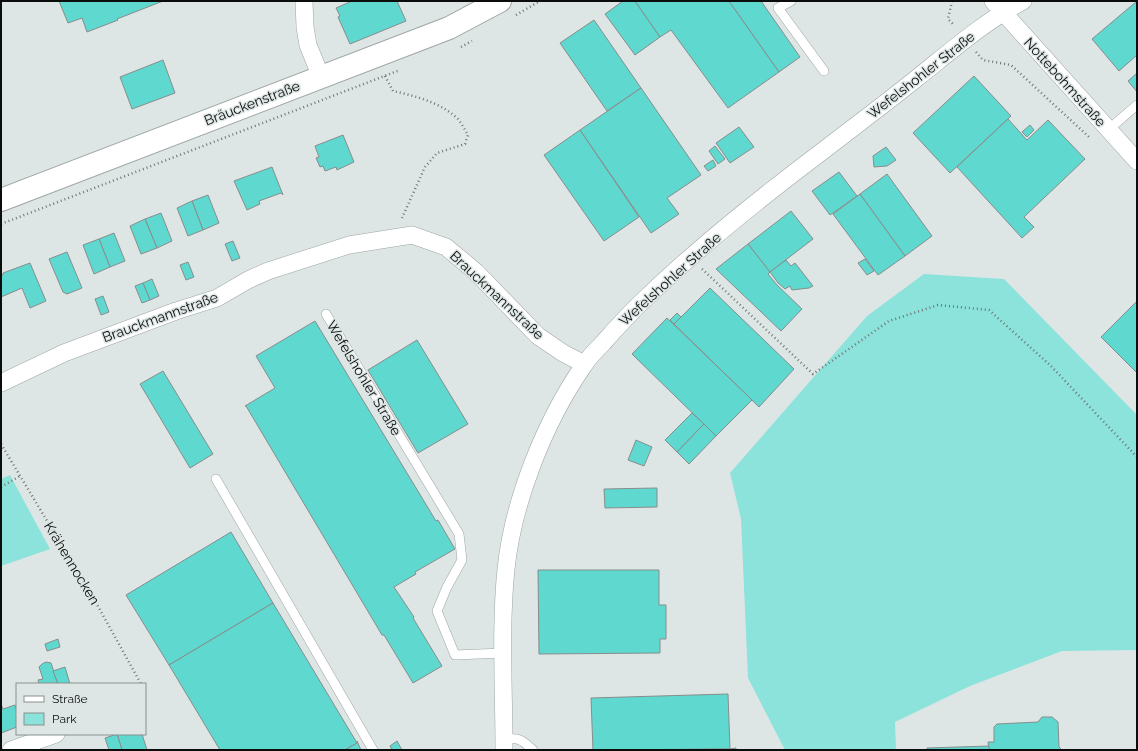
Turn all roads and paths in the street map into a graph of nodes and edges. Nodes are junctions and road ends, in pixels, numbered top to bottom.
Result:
1 (304, 1) edge
2 (500, 1) edge
3 (791, 1) edge
4 (952, 1) edge
5 (1023, 1) edge
6 (998, 6) edge
7 (965, 39) junction
8 (376, 55) junction
9 (824, 70) dead end
10 (321, 77) junction
11 (1137, 105) edge
12 (1108, 130) junction
13 (1091, 139) dead end
14 (1137, 161) edge
15 (1, 200) edge
16 (395, 238) junction
17 (690, 258) junction
18 (326, 314) dead end
19 (584, 364) junction
20 (1, 382) edge
21 (1, 444) edge
22 (1137, 457) edge
23 (20, 476) junction
24 (216, 479) dead end
25 (1, 487) edge
26 (503, 653) junction
27 (140, 683) edge
28 (53, 735) edge
29 (504, 744) edge
30 (11, 750) edge
31 (373, 750) edge
32 (533, 750) edge

1 - 10 street
2 - 8 main road, Bräuckenstraße
3 - 9 lane
4 - 7 path
5 - 6 street, Wefelshohler Straße
6 - 7 street, Wefelshohler Straße
6 - 12 street, Nottebohmstraße
7 - 13 path
7 - 17 street, Wefelshohler Straße
8 - 10 main road, Bräuckenstraße
8 - 16 path
10 - 15 main road, Bräuckenstraße
11 - 12 lane
12 - 14 street, Nottebohmstraße
16 - 19 street, Brauckmannstraße
16 - 20 street, Brauckmannstraße
17 - 19 street, Wefelshohler Straße
17 - 22 path
18 - 26 lane, Wefelshohler Straße
19 - 26 street, Wefelshohler Straße
21 - 23 path, Krähennocken
23 - 25 path
23 - 27 path, Krähennocken
24 - 31 lane
26 - 29 street, Wefelshohler Straße
28 - 30 street
29 - 32 lane

